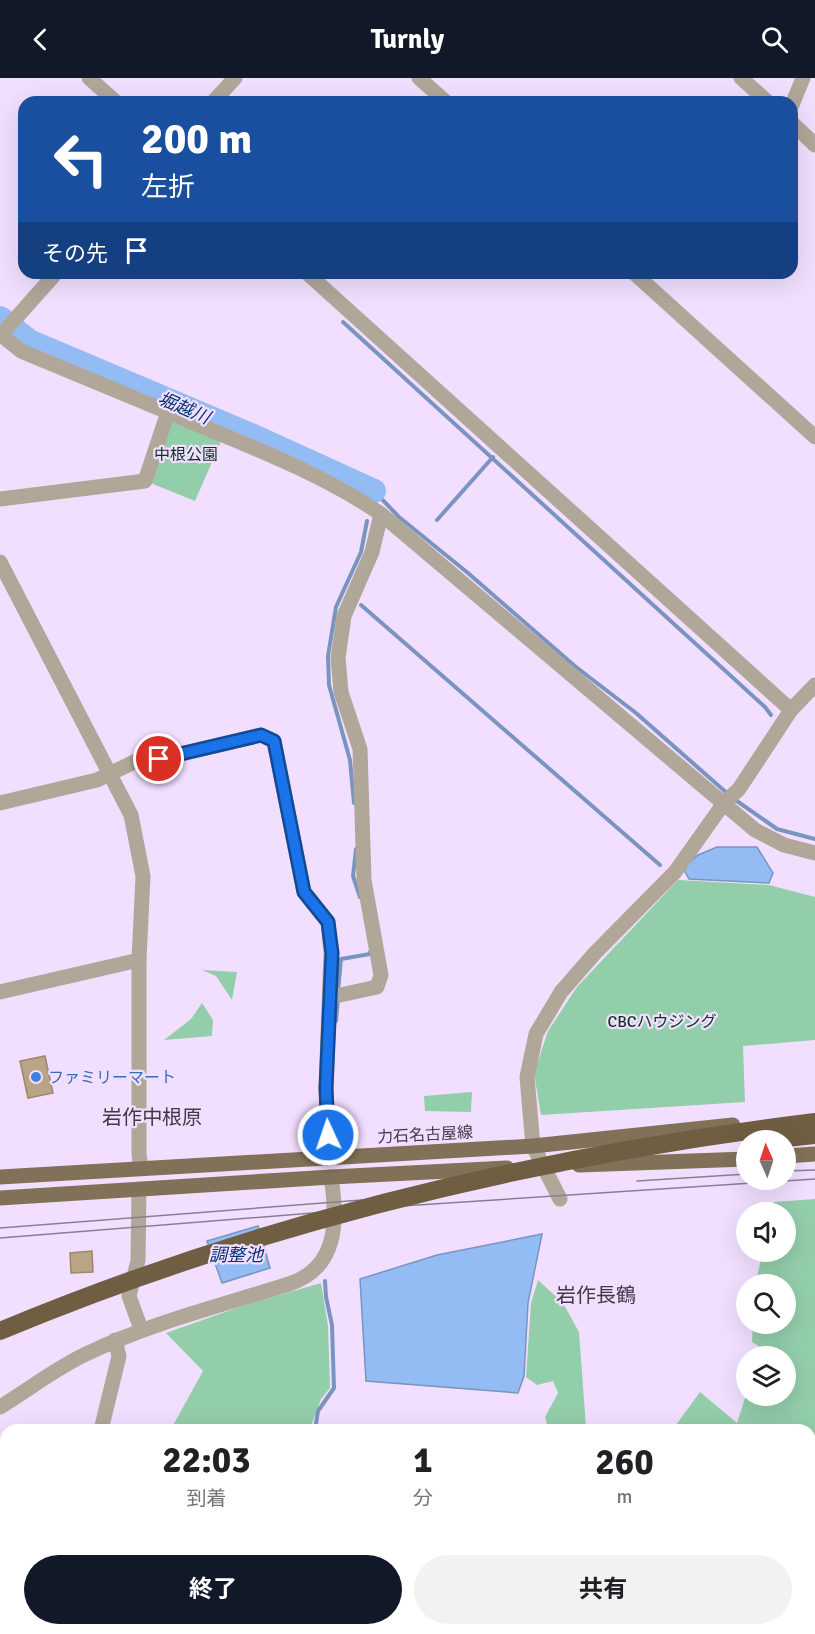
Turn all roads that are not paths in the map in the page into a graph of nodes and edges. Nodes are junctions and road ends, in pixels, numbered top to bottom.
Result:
1 (89, 78) edge
2 (235, 78) edge
3 (419, 78) edge
4 (741, 78) edge
5 (803, 78) edge
6 (109, 96) edge
7 (218, 96) edge
8 (439, 96) edge
9 (761, 96) edge
10 (796, 96) edge
11 (798, 129) edge
12 (815, 145) edge
13 (50, 279) edge
14 (315, 279) edge
15 (641, 279) edge
16 (0, 335) edge
17 (168, 412) junction
18 (815, 437) edge
19 (0, 500) edge
20 (381, 514) junction
21 (0, 562) edge
22 (815, 685) edge
23 (791, 710) junction
24 (109, 775) junction
25 (0, 803) edge
26 (724, 803) junction
27 (815, 853) edge
28 (139, 960) junction
29 (0, 992) edge
30 (331, 997) junction
31 (815, 1117) edge
32 (815, 1122) edge
33 (815, 1135) edge
34 (796, 1137) edge
35 (736, 1145) edge
36 (533, 1146) junction
37 (815, 1154) edge
38 (796, 1155) edge
39 (329, 1157) junction
40 (736, 1159) edge
41 (543, 1167) junction
42 (141, 1168) junction
43 (0, 1177) edge
44 (331, 1177) junction
45 (140, 1189) junction
46 (0, 1198) edge
47 (560, 1199) dead end
48 (141, 1329) junction
49 (0, 1331) edge
50 (115, 1340) junction
51 (0, 1343) edge
52 (0, 1407) edge
53 (102, 1424) edge

1 - 6 street
2 - 7 street
3 - 8 street
4 - 9 street
5 - 10 street
11 - 12 street
13 - 16 street
14 - 23 street
15 - 18 street
16 - 17 street
17 - 19 street
17 - 20 street
20 - 26 street
20 - 30 street
21 - 24 street
22 - 23 street
23 - 26 street
24 - 25 street
24 - 28 street
24 - 30 street
26 - 27 street
26 - 36 street
28 - 29 street
28 - 42 street
30 - 39 street
31 - 36 main road, 力石名古屋線
32 - 49 highway, bridge
33 - 34 highway
35 - 51 highway
36 - 39 main road, 力石名古屋線
36 - 41 street
37 - 38 main road
39 - 42 main road, 力石名古屋線
40 - 41 main road
41 - 44 main road
41 - 47 street
42 - 43 main road, 力石名古屋線
44 - 45 main road
44 - 48 street
45 - 46 main road
45 - 48 street
48 - 50 street
50 - 52 street
50 - 53 street

